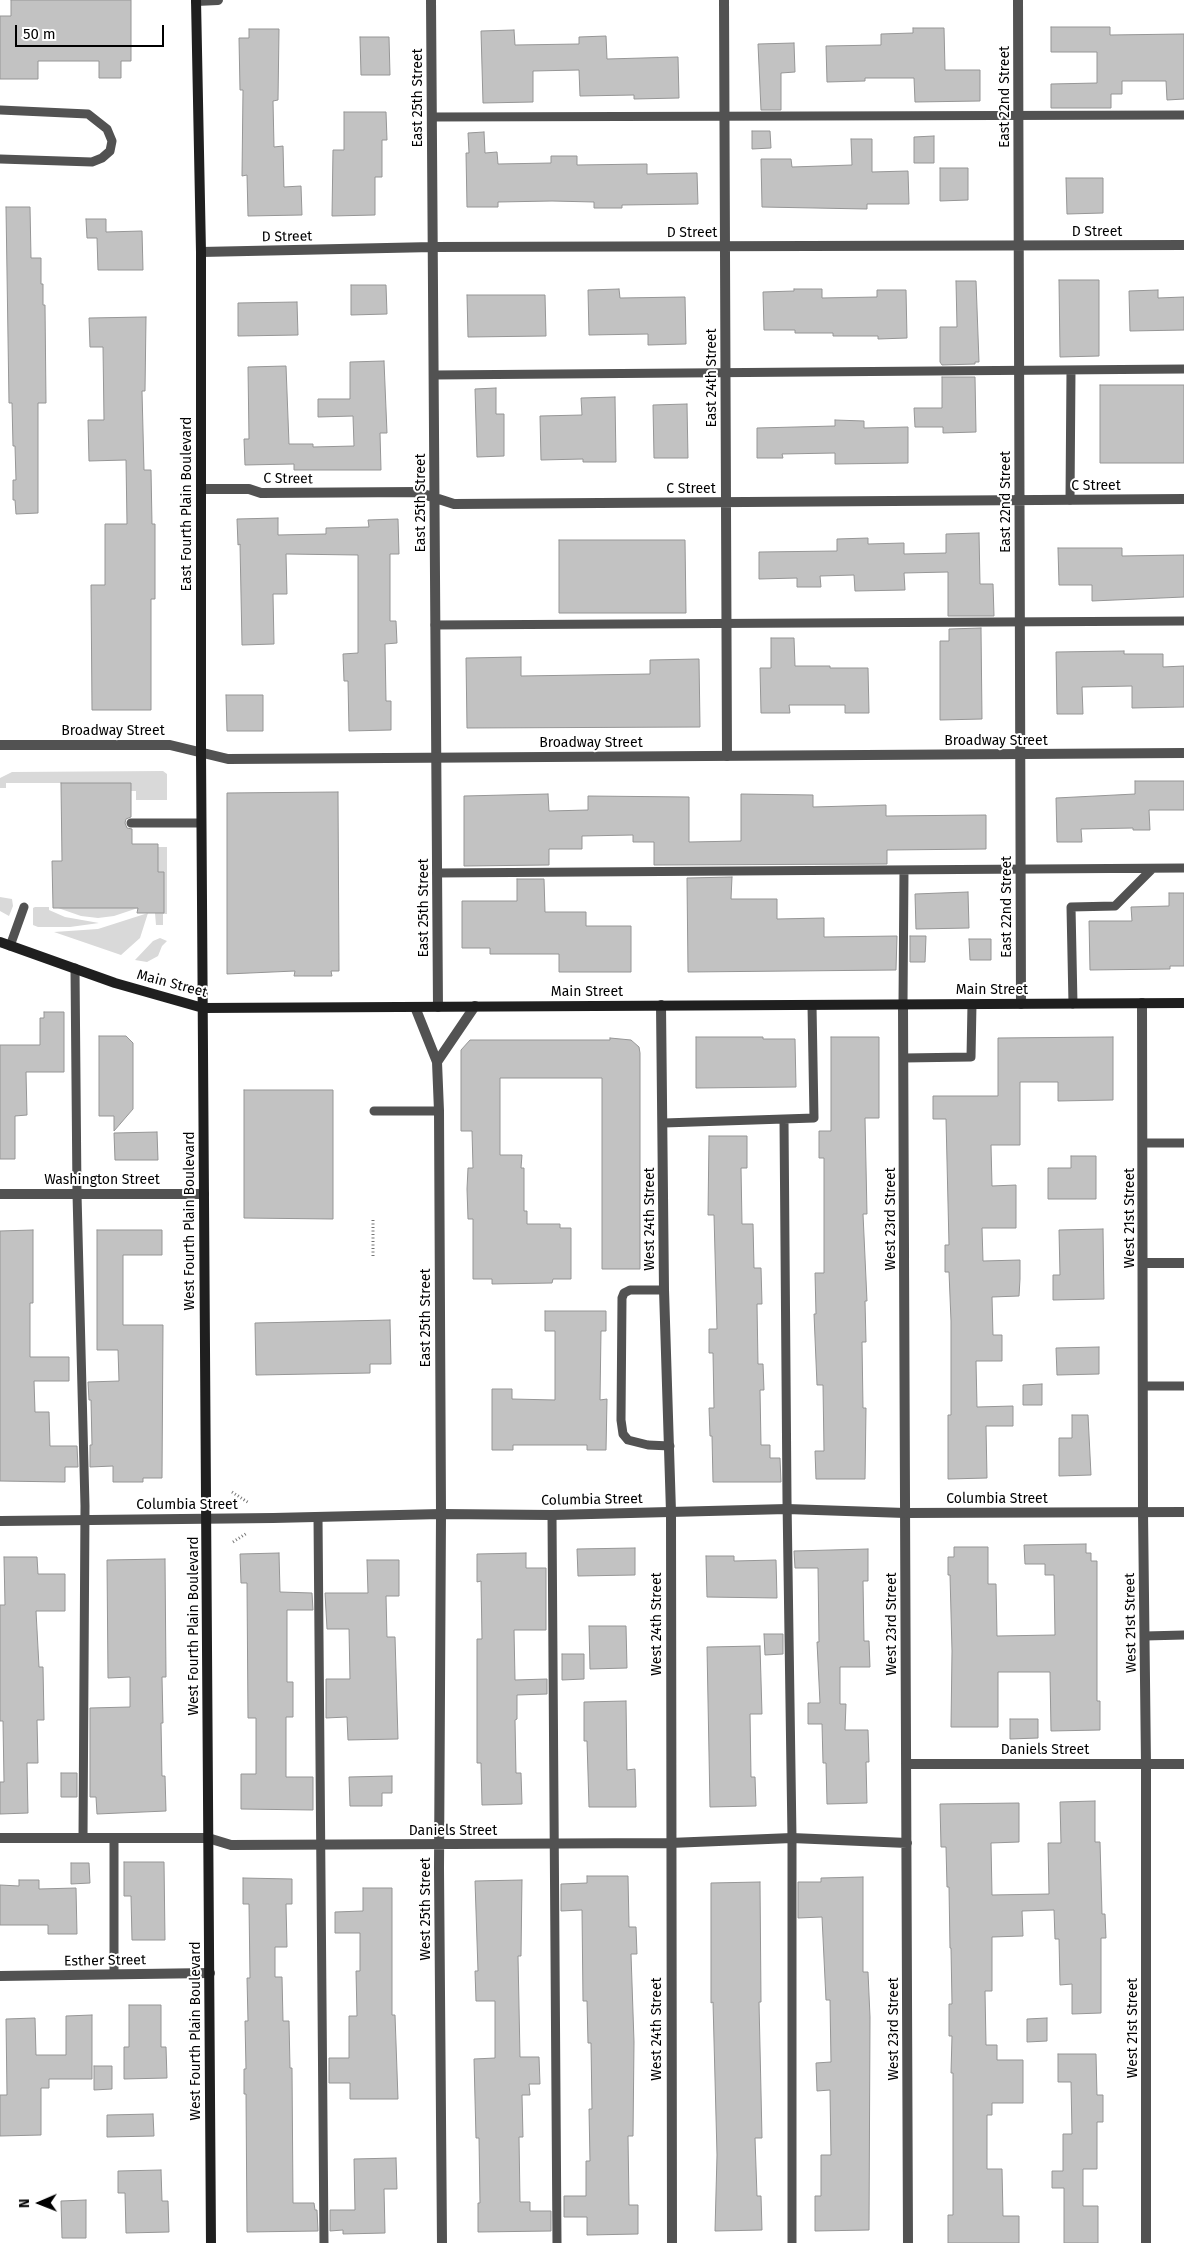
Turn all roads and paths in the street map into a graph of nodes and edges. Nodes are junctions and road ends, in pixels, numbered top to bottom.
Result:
1 (196, 0) edge
2 (218, 0) edge
3 (431, 0) edge
4 (724, 0) edge
5 (1018, 0) edge
6 (0, 110) edge
7 (1184, 114) edge
8 (1018, 115) junction
9 (725, 116) junction
10 (432, 117) junction
11 (0, 159) edge
12 (1184, 245) edge
13 (1019, 246) junction
14 (433, 247) junction
15 (725, 247) junction
16 (201, 252) junction
17 (1184, 369) edge
18 (1019, 370) junction
19 (1071, 370) junction
20 (726, 373) junction
21 (434, 375) junction
22 (201, 489) junction
23 (434, 498) junction
24 (1184, 499) edge
25 (1070, 500) junction
26 (1020, 501) junction
27 (727, 502) junction
28 (1184, 621) edge
29 (1020, 622) junction
30 (726, 624) junction
31 (436, 626) junction
32 (0, 745) edge
33 (201, 753) junction
34 (1184, 753) edge
35 (1020, 754) junction
36 (727, 756) junction
37 (436, 758) junction
38 (132, 823) dead end
39 (201, 823) junction
40 (1184, 868) edge
41 (1021, 869) junction
42 (1152, 869) junction
43 (904, 870) junction
44 (437, 873) junction
45 (24, 907) dead end
46 (5, 944) edge
47 (75, 968) junction
48 (1142, 1003) junction
49 (1184, 1003) edge
50 (904, 1004) junction
51 (972, 1004) junction
52 (1021, 1004) junction
53 (1073, 1004) junction
54 (812, 1005) junction
55 (475, 1006) junction
56 (661, 1006) junction
57 (416, 1007) junction
58 (438, 1007) junction
59 (203, 1008) junction
60 (904, 1058) junction
61 (437, 1062) junction
62 (374, 1111) dead end
63 (439, 1111) junction
64 (784, 1119) junction
65 (664, 1123) junction
66 (1144, 1143) junction
67 (1184, 1143) edge
68 (0, 1194) edge
69 (77, 1194) junction
70 (204, 1194) junction
71 (373, 1220) dead end
72 (373, 1256) dead end
73 (1144, 1263) junction
74 (1184, 1263) edge
75 (664, 1290) junction
76 (1143, 1386) junction
77 (1184, 1386) edge
78 (670, 1446) junction
79 (787, 1509) junction
80 (671, 1512) junction
81 (1143, 1512) junction
82 (1184, 1512) edge
83 (905, 1513) junction
84 (441, 1514) junction
85 (552, 1514) junction
86 (318, 1518) junction
87 (207, 1519) junction
88 (85, 1520) junction
89 (0, 1521) edge
90 (1184, 1635) edge
91 (1146, 1636) junction
92 (906, 1764) junction
93 (1146, 1764) junction
94 (1184, 1764) edge
95 (0, 1838) edge
96 (83, 1838) junction
97 (114, 1838) junction
98 (208, 1838) junction
99 (792, 1838) junction
100 (670, 1843) junction
101 (907, 1843) junction
102 (555, 1844) junction
103 (321, 1845) junction
104 (439, 1845) junction
105 (210, 1973) junction
106 (114, 1974) junction
107 (0, 1976) edge
108 (211, 2243) edge
109 (324, 2243) edge
110 (442, 2243) edge
111 (557, 2243) edge
112 (672, 2243) edge
113 (792, 2243) edge
114 (908, 2243) edge
115 (1146, 2243) edge

1 - 2 street
1 - 16 main road, East Fourth Plain Boulevard
3 - 10 street, East 25th Street
4 - 9 street, East 24th Street
5 - 8 street, East 22nd Street
6 - 11 lane
7 - 8 lane
8 - 9 lane
8 - 13 street, East 22nd Street
9 - 10 lane
9 - 15 street, East 24th Street
10 - 14 street, East 25th Street
12 - 13 street, D Street
13 - 15 street, D Street
13 - 18 street, East 22nd Street
14 - 15 street, D Street
14 - 16 street, D Street
14 - 21 street, East 25th Street
15 - 20 street, East 24th Street
16 - 22 main road, East Fourth Plain Boulevard
17 - 19 lane
18 - 19 lane
18 - 20 lane
18 - 26 street, East 22nd Street
19 - 25 lane
20 - 21 lane
20 - 27 street, East 24th Street
21 - 23 street, East 25th Street
22 - 23 street, C Street
22 - 33 main road, East Fourth Plain Boulevard
23 - 27 street, C Street
23 - 31 street, East 25th Street
24 - 25 street, C Street
25 - 26 street, C Street
26 - 27 street, C Street
26 - 29 street, East 22nd Street
27 - 30 street, East 24th Street
28 - 29 lane
29 - 30 lane
29 - 35 street, East 22nd Street
30 - 31 lane
30 - 36 street, East 24th Street
31 - 37 street, East 25th Street
32 - 33 street, Broadway Street
33 - 37 street, Broadway Street
33 - 39 main road, East Fourth Plain Boulevard
34 - 35 street, Broadway Street
35 - 36 street, Broadway Street
35 - 41 street, East 22nd Street
36 - 37 street, Broadway Street
37 - 44 street, East 25th Street
38 - 39 lane
39 - 59 main road, East Fourth Plain Boulevard
40 - 42 lane
41 - 42 lane
41 - 43 lane
41 - 52 street, East 22nd Street
42 - 53 lane
43 - 44 lane
43 - 50 lane
44 - 58 street, East 25th Street
45 - 46 lane
46 - 47 main road, Main Street
47 - 59 main road, Main Street
47 - 69 lane
48 - 49 main road, Main Street
48 - 53 main road, Main Street
48 - 66 street, West 21st Street
50 - 51 main road, Main Street
50 - 54 main road, Main Street
50 - 60 street, West 23rd Street
51 - 52 main road, Main Street
51 - 60 lane
52 - 53 main road, Main Street
54 - 56 main road, Main Street
54 - 64 lane
55 - 56 main road, Main Street
55 - 58 main road, Main Street
55 - 61 street
56 - 65 street, West 24th Street
57 - 58 main road, Main Street
57 - 59 main road, Main Street
57 - 61 street, East 25th Street
59 - 70 main road, West Fourth Plain Boulevard
60 - 83 street, West 23rd Street
61 - 63 street, East 25th Street
62 - 63 lane
63 - 84 street, East 25th Street
64 - 65 lane
64 - 79 lane
65 - 75 street, West 24th Street
66 - 67 lane
66 - 73 street, West 21st Street
68 - 69 street, Washington Street
69 - 70 street, Washington Street
69 - 88 lane
70 - 87 main road, West Fourth Plain Boulevard
71 - 72 path
73 - 74 street
73 - 76 street, West 21st Street
75 - 78 street, West 24th Street
75 - 78 lane
76 - 77 lane
76 - 81 street, West 21st Street
78 - 80 street, West 24th Street
79 - 80 street, Columbia Street
79 - 83 street, Columbia Street
79 - 99 lane
80 - 85 street, Columbia Street
80 - 100 street, West 24th Street
81 - 82 street, Columbia Street
81 - 83 street, Columbia Street
81 - 91 street, West 21st Street
83 - 92 street, West 23rd Street
84 - 85 street, Columbia Street
84 - 86 street, Columbia Street
84 - 104 street, West 25th Street
85 - 102 lane
86 - 87 street, Columbia Street
86 - 103 lane
87 - 88 street, Columbia Street
87 - 98 main road, West Fourth Plain Boulevard
88 - 89 street, Columbia Street
88 - 96 lane
90 - 91 lane
91 - 93 street, West 21st Street
92 - 93 street, Daniels Street
92 - 101 street, West 23rd Street
93 - 94 street, Daniels Street
93 - 115 street, West 21st Street
95 - 96 street, Daniels Street
96 - 97 street, Daniels Street
97 - 98 street, Daniels Street
97 - 106 lane
98 - 103 street, Daniels Street
98 - 105 main road, West Fourth Plain Boulevard
99 - 100 street, Daniels Street
99 - 101 street, Daniels Street
99 - 113 lane
100 - 102 street, Daniels Street
100 - 112 street, West 24th Street
101 - 114 street, West 23rd Street
102 - 104 street, Daniels Street
102 - 111 lane
103 - 104 street, Daniels Street
103 - 109 lane
104 - 110 street, West 25th Street
105 - 106 street, Esther Street
105 - 108 main road, West Fourth Plain Boulevard
106 - 107 street, Esther Street

